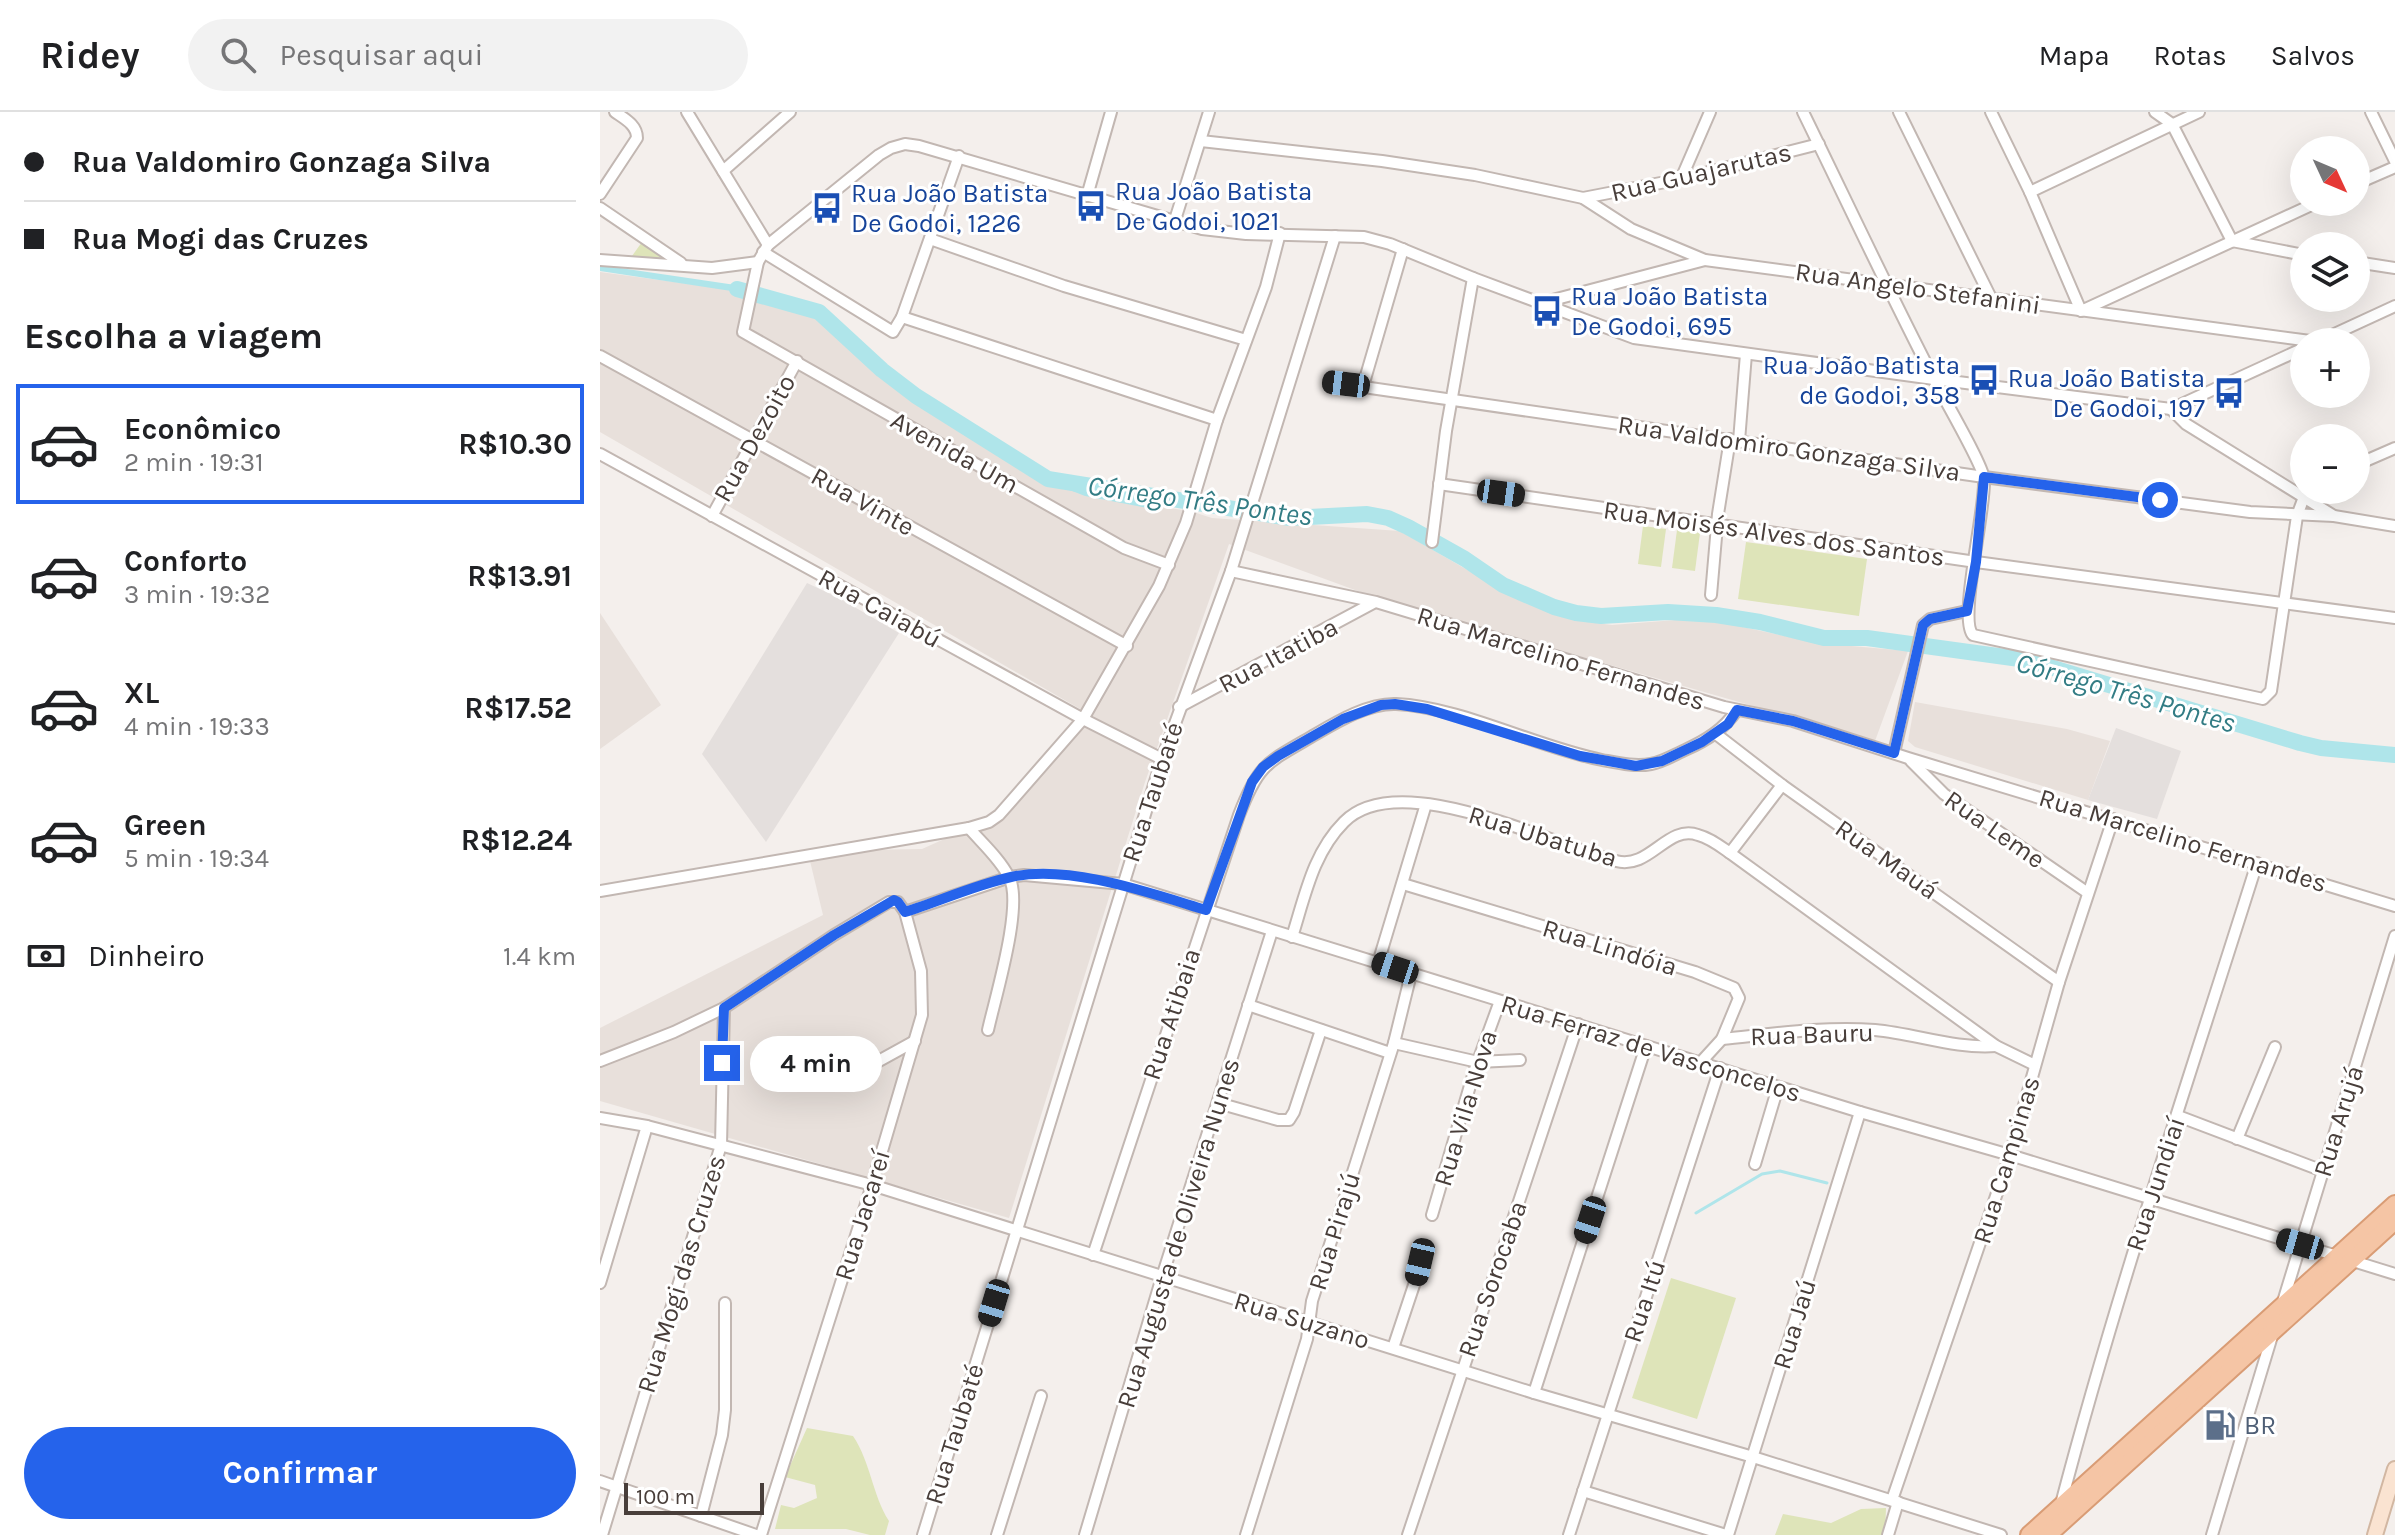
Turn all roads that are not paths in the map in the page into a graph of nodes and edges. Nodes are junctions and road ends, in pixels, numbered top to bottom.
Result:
1 (615, 112) edge
2 (687, 112) edge
3 (790, 112) edge
4 (1111, 112) edge
5 (1209, 112) edge
6 (1710, 112) edge
7 (1803, 112) edge
8 (1899, 112) edge
9 (1991, 112) edge
10 (2155, 112) edge
11 (2199, 112) edge
12 (2371, 112) edge
13 (2172, 124) junction
14 (1201, 141) junction
15 (1819, 144) junction
16 (959, 156) junction
17 (2395, 164) edge
18 (723, 171) junction
19 (2370, 177) edge
20 (1681, 179) junction
21 (2030, 192) junction
22 (600, 194) edge
23 (1087, 196) junction
24 (1583, 198) junction
25 (600, 208) edge
26 (2290, 215) edge
27 (1174, 223) junction
28 (1280, 233) junction
29 (1335, 236) junction
30 (930, 239) junction
31 (2232, 241) junction
32 (1403, 249) junction
33 (2290, 252) edge
34 (763, 253) junction
35 (600, 260) edge
36 (1705, 260) junction
37 (2370, 264) edge
38 (685, 266) junction
39 (2395, 268) edge
40 (1473, 278) junction
41 (1884, 282) junction
42 (1990, 296) junction
43 (1541, 303) junction
44 (2395, 306) edge
45 (2081, 311) junction
46 (902, 317) junction
47 (2348, 328) edge
48 (2290, 338) edge
49 (1246, 340) junction
50 (1746, 354) junction
51 (2290, 354) edge
52 (600, 356) edge
53 (797, 361) junction
54 (1934, 379) junction
55 (1329, 382) dead end
56 (1363, 386) junction
57 (1452, 399) junction
58 (2171, 409) junction
59 (1217, 420) junction
60 (1734, 440) junction
61 (753, 441) junction
62 (2395, 448) edge
63 (600, 454) edge
64 (2370, 459) edge
65 (1984, 477) junction
66 (1439, 484) junction
67 (2290, 484) edge
68 (2303, 504) edge
69 (2320, 504) edge
70 (712, 516) junction
71 (2297, 516) junction
72 (2334, 516) junction
73 (1717, 524) junction
74 (2395, 526) edge
75 (1432, 542) dead end
76 (1976, 562) junction
77 (1169, 565) junction
78 (1231, 571) junction
79 (1711, 595) dead end
80 (1376, 602) junction
81 (2285, 603) junction
82 (1967, 611) junction
83 (2395, 618) edge
84 (1127, 646) junction
85 (1179, 707) junction
86 (1737, 710) junction
87 (1083, 719) junction
88 (1716, 734) junction
89 (1894, 753) junction
90 (1908, 758) junction
91 (1162, 759) junction
92 (1782, 785) junction
93 (1426, 804) junction
94 (2113, 819) junction
95 (969, 828) junction
96 (1730, 853) junction
97 (2257, 863) junction
98 (1010, 877) junction
99 (1123, 884) junction
100 (1403, 884) junction
101 (600, 891) edge
102 (2088, 893) junction
103 (2395, 906) edge
104 (1206, 910) junction
105 (905, 912) junction
106 (1272, 931) junction
107 (2395, 936) edge
108 (1292, 937) junction
109 (1378, 963) junction
110 (1411, 974) junction
111 (2059, 982) junction
112 (1500, 1001) junction
113 (1248, 1005) junction
114 (724, 1008) junction
115 (1578, 1024) junction
116 (988, 1030) dead end
117 (1321, 1030) junction
118 (1722, 1039) junction
119 (915, 1041) junction
120 (1646, 1046) junction
121 (1996, 1046) junction
122 (2275, 1047) dead end
123 (1392, 1048) junction
124 (1520, 1060) dead end
125 (600, 1061) edge
126 (1478, 1062) junction
127 (1701, 1062) junction
128 (2035, 1065) junction
129 (1720, 1068) junction
130 (837, 1084) dead end
131 (1778, 1087) junction
132 (1218, 1103) junction
133 (1860, 1112) junction
134 (2178, 1116) junction
135 (600, 1118) edge
136 (647, 1126) junction
137 (2237, 1139) junction
138 (721, 1145) junction
139 (2010, 1155) junction
140 (1755, 1164) dead end
141 (2323, 1171) junction
142 (872, 1185) junction
143 (2149, 1199) junction
144 (2395, 1204) edge
145 (1432, 1215) dead end
146 (2395, 1221) edge
147 (1016, 1230) junction
148 (2300, 1244) junction
149 (1424, 1245) dead end
150 (1093, 1255) junction
151 (2344, 1258) junction
152 (2395, 1274) edge
153 (1162, 1277) junction
154 (600, 1283) edge
155 (725, 1303) dead end
156 (2281, 1306) junction
157 (1310, 1322) junction
158 (2273, 1334) junction
159 (1393, 1348) junction
160 (1462, 1369) junction
161 (1534, 1393) junction
162 (1041, 1396) dead end
163 (1607, 1415) junction
164 (1753, 1457) junction
165 (2395, 1469) edge
166 (600, 1481) edge
167 (617, 1486) junction
168 (1583, 1491) junction
169 (1895, 1501) junction
170 (2060, 1507) junction
171 (701, 1516) junction
172 (602, 1535) edge
173 (759, 1535) edge
174 (923, 1535) edge
175 (997, 1535) edge
176 (1085, 1535) edge
177 (1246, 1535) edge
178 (1408, 1535) edge
179 (1569, 1535) edge
180 (1727, 1535) edge
181 (1888, 1535) edge
182 (2001, 1535) edge
183 (2029, 1535) edge
184 (2048, 1535) edge
185 (2212, 1535) edge
186 (2375, 1535) edge

1 - 22 street
2 - 18 street
3 - 18 street
4 - 23 street
5 - 14 street
6 - 20 street
7 - 15 street
8 - 42 street
9 - 21 street
10 - 13 street
11 - 13 street
12 - 17 street
13 - 21 street
13 - 31 street
14 - 24 street, Rua Angelo Stefanini
14 - 27 street
15 - 20 street, Rua Guajarutas
15 - 41 street
16 - 23 street
16 - 30 street
16 - 34 street
17 - 19 street
18 - 34 street
20 - 24 street, Rua Guajarutas
21 - 45 street
23 - 27 street
24 - 36 street, Rua Angelo Stefanini
25 - 38 street
26 - 31 street
27 - 28 street
28 - 29 street
28 - 49 street
29 - 32 street
29 - 78 street, Rua Taubaté
30 - 46 street
30 - 49 street
31 - 33 street
31 - 45 street
32 - 40 street
32 - 56 street
34 - 38 street
34 - 46 street
34 - 53 street, Avenida Um
35 - 38 street
36 - 41 street, Rua Angelo Stefanini
36 - 43 street
37 - 39 street
40 - 43 street
40 - 57 street
41 - 42 street, Rua Angelo Stefanini
41 - 54 street
42 - 45 street, Rua Angelo Stefanini
43 - 50 street
44 - 47 street
45 - 48 street, Rua Angelo Stefanini
46 - 59 street
49 - 59 street
50 - 54 street
50 - 60 street
51 - 58 street
52 - 61 street, Rua Vinte
53 - 61 street, Rua Dezoito
53 - 77 street, Avenida Um
54 - 58 street
54 - 65 street
55 - 56 street, Rua Valdomiro Gonzaga Silva
56 - 57 street, Rua Valdomiro Gonzaga Silva
57 - 60 street, Rua Valdomiro Gonzaga Silva
57 - 66 street
58 - 67 street
59 - 77 street
60 - 65 street, Rua Valdomiro Gonzaga Silva
60 - 73 street
61 - 70 street, Rua Dezoito
61 - 84 street, Rua Vinte
62 - 64 street
63 - 70 street, Rua Caiabú
65 - 71 street, Rua Valdomiro Gonzaga Silva
65 - 76 street
66 - 73 street, Rua Moisés Alves dos Santos
66 - 75 street
68 - 71 street
69 - 72 street
70 - 87 street, Rua Caiabú
71 - 72 street, Rua Valdomiro Gonzaga Silva
71 - 81 street
72 - 74 street
73 - 76 street, Rua Moisés Alves dos Santos
73 - 79 street
76 - 81 street, Rua Moisés Alves dos Santos
76 - 82 street
77 - 84 street
78 - 80 street, Rua Marcelino Fernandes
78 - 85 street, Rua Taubaté
80 - 85 street, Rua Itatiba
80 - 86 street, Rua Marcelino Fernandes
81 - 82 street
81 - 83 street, Rua Moisés Alves dos Santos
82 - 89 street
84 - 87 street
85 - 91 street, Rua Taubaté
86 - 88 street, Rua Atibaia
86 - 89 street, Rua Marcelino Fernandes
87 - 91 street, Rua Caiabú
87 - 95 street
88 - 92 street, Rua Mauá
88 - 104 street, Rua Atibaia
89 - 90 street, Rua Marcelino Fernandes
90 - 94 street, Rua Marcelino Fernandes
90 - 102 street, Rua Leme
91 - 99 street, Rua Taubaté
92 - 96 street
92 - 111 street, Rua Mauá
93 - 96 street, Rua Ubatuba
93 - 100 street
93 - 108 street, Rua Ubatuba
94 - 97 street, Rua Marcelino Fernandes
94 - 102 street, Rua Campinas
95 - 98 street
95 - 101 street
96 - 121 street, Rua Ubatuba
97 - 103 street, Rua Marcelino Fernandes
97 - 134 street, Rua Jundiaí
98 - 99 street, Rua Ferraz de Vasconcelos
98 - 105 street, Rua Ferraz de Vasconcelos
98 - 116 street
99 - 104 street, Rua Ferraz de Vasconcelos
99 - 147 street, Rua Taubaté
100 - 109 street
100 - 118 street, Rua Lindóia
102 - 111 street, Rua Campinas
104 - 106 street, Rua Ferraz de Vasconcelos
104 - 150 street, Rua Atibaia
105 - 114 street
105 - 119 street, Rua Jacareí
106 - 108 street, Rua Ferraz de Vasconcelos
106 - 113 street, Rua Augusta de Oliveira Nunes
107 - 141 street, Rua Arujá
108 - 109 street, Rua Ferraz de Vasconcelos
109 - 110 street, Rua Ferraz de Vasconcelos
110 - 112 street, Rua Ferraz de Vasconcelos
110 - 123 street, Rua Pirajú
111 - 128 street, Rua Campinas
112 - 115 street, Rua Ferraz de Vasconcelos
112 - 126 street, Rua Vila Nova
113 - 117 street
113 - 132 street, Rua Augusta de Oliveira Nunes
114 - 125 street
114 - 138 street, Rua Mogi das Cruzes
115 - 120 street, Rua Ferraz de Vasconcelos
115 - 160 street, Rua Sorocaba
117 - 123 street
117 - 132 street
118 - 121 street, Rua Bauru
118 - 127 street, Rua Lindóia
119 - 130 street
119 - 142 street, Rua Jacareí
120 - 127 street, Rua Ferraz de Vasconcelos
120 - 161 street
121 - 128 street, Rua Ubatuba
122 - 137 street
123 - 126 street
123 - 157 street, Rua Pirajú
124 - 126 street
126 - 145 street, Rua Vila Nova
127 - 129 street, Rua Ferraz de Vasconcelos
128 - 139 street, Rua Campinas
129 - 131 street, Rua Ferraz de Vasconcelos
129 - 163 street, Rua Itú
131 - 133 street, Rua Ferraz de Vasconcelos
131 - 140 street
132 - 153 street, Rua Augusta de Oliveira Nunes
133 - 139 street, Rua Ferraz de Vasconcelos
133 - 164 street, Rua Jaú
134 - 137 street
134 - 143 street, Rua Jundiaí
135 - 136 street, Rua Suzano
136 - 138 street, Rua Suzano
136 - 154 street
137 - 141 street
138 - 142 street, Rua Suzano
138 - 167 street, Rua Mogi das Cruzes
139 - 143 street, Rua Ferraz de Vasconcelos
139 - 169 street, Rua Campinas
141 - 148 street, Rua Arujá
142 - 147 street, Rua Suzano
142 - 173 street, Rua Jacareí
143 - 148 street, Rua Ferraz de Vasconcelos
143 - 170 street, Rua Jundiaí
144 - 151 main road
146 - 151 main road
147 - 150 street, Rua Suzano
147 - 174 street, Rua Taubaté
148 - 151 street, Rua Ferraz de Vasconcelos
148 - 156 street, Rua Arujá
149 - 159 street
150 - 153 street, Rua Suzano
151 - 152 street, Rua Ferraz de Vasconcelos
151 - 156 main road
151 - 158 main road
153 - 157 street, Rua Suzano
153 - 176 street, Rua Augusta de Oliveira Nunes
155 - 171 street
156 - 170 main road
157 - 159 street, Rua Suzano
157 - 177 street, Rua Pirajú
158 - 184 main road
158 - 185 street
159 - 160 street, Rua Suzano
160 - 161 street, Rua Suzano
160 - 178 street, Rua Sorocaba
161 - 163 street, Rua Suzano
162 - 175 street
163 - 164 street, Rua Suzano
163 - 168 street, Rua Itú
164 - 169 street, Rua Suzano
164 - 180 street, Rua Jaú
165 - 186 street
166 - 167 street
167 - 171 street
167 - 172 street, Rua Mogi das Cruzes
168 - 179 street, Rua Itú
168 - 180 street
169 - 181 street, Rua Campinas
169 - 182 street, Rua Suzano
170 - 183 main road
171 - 173 street

